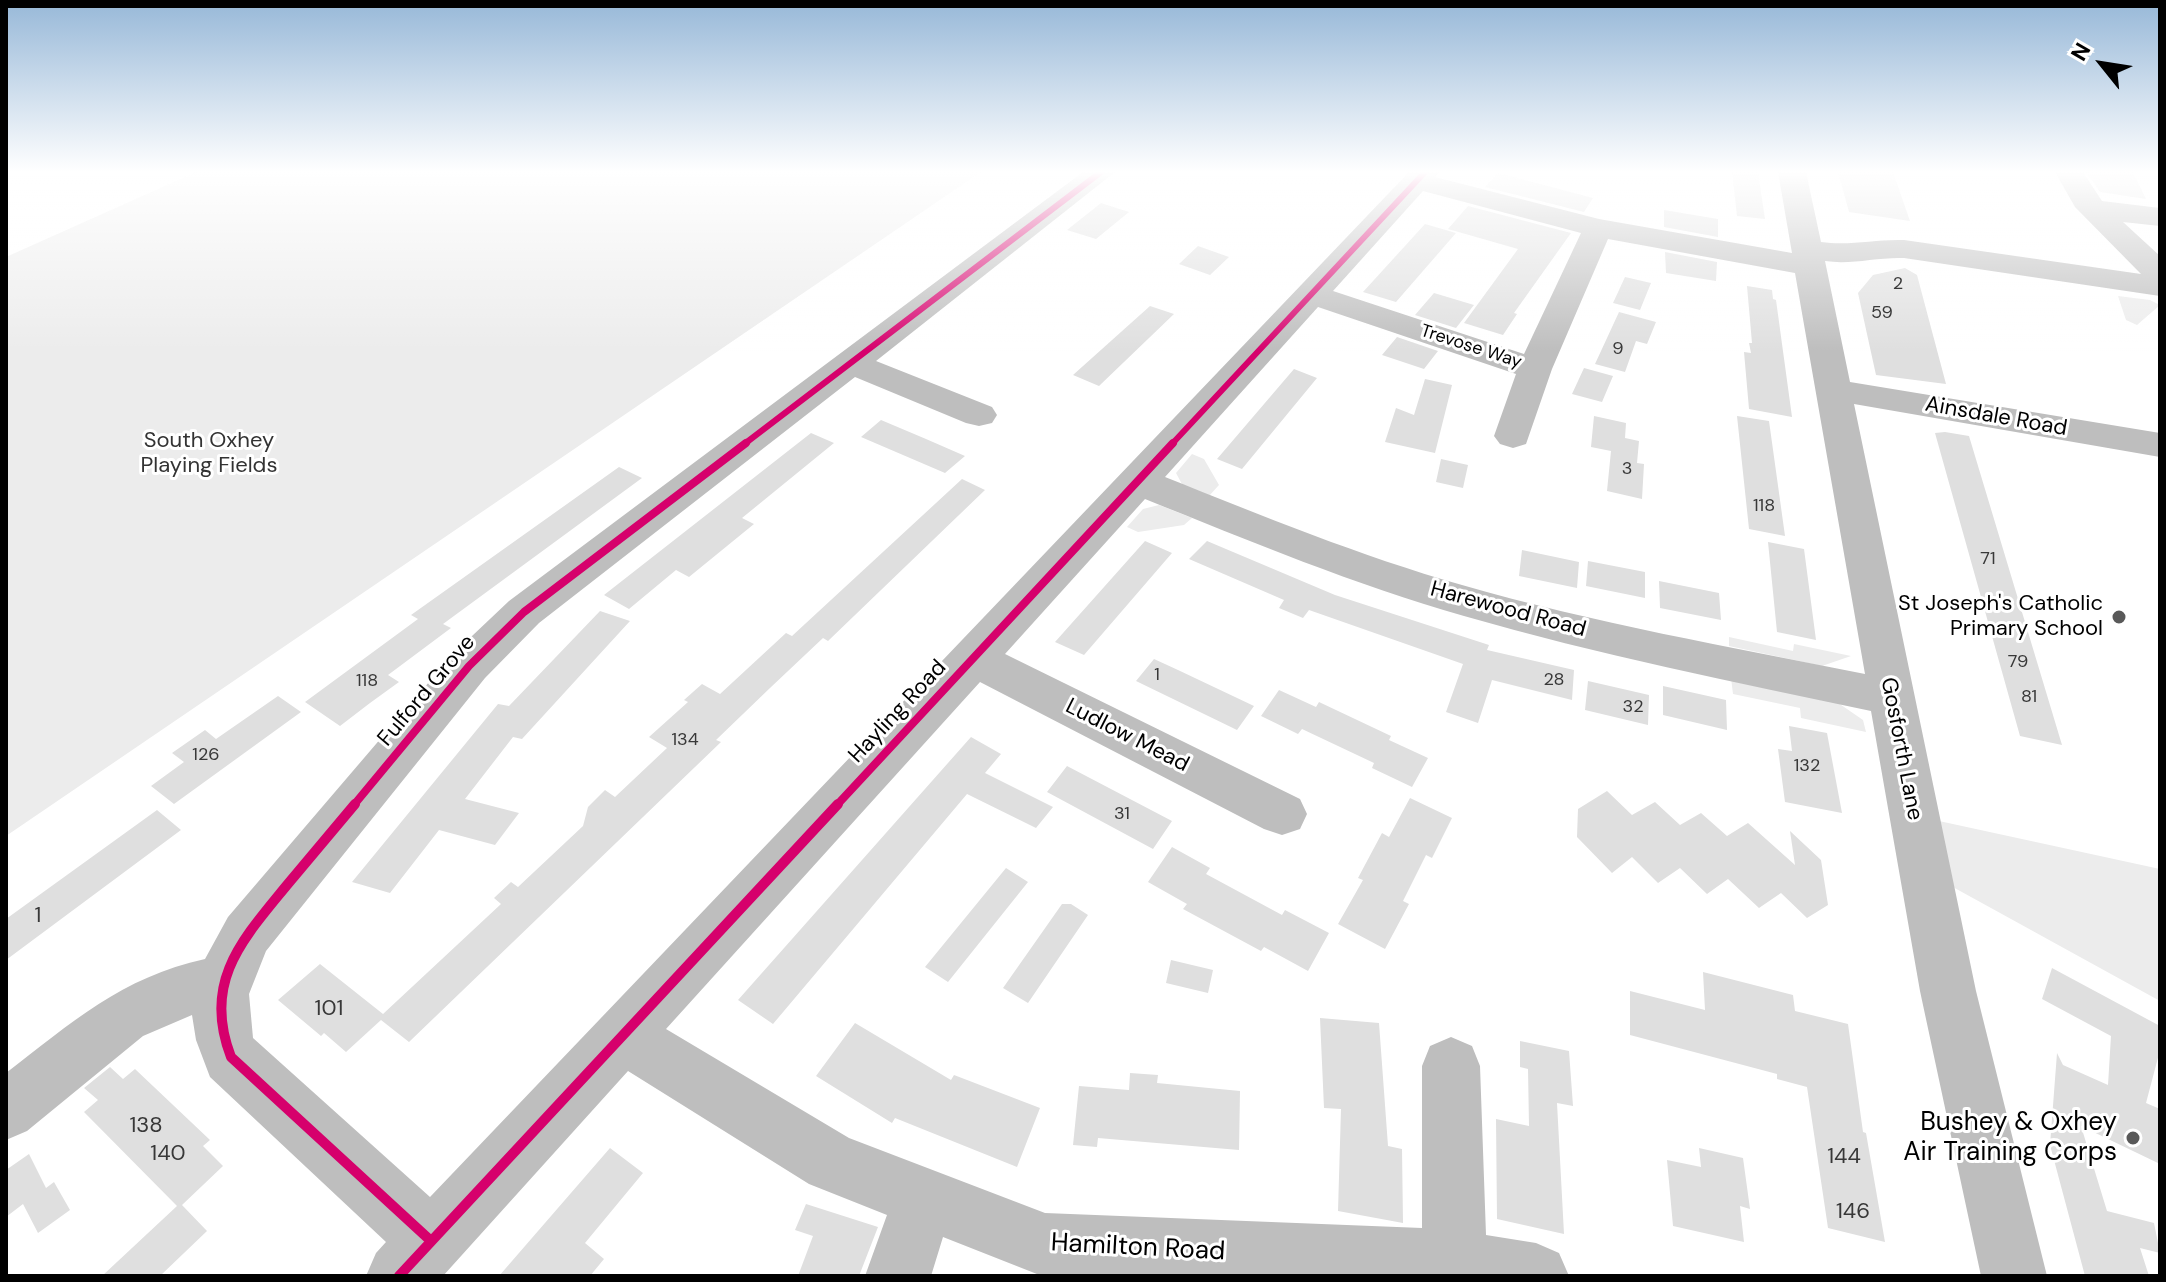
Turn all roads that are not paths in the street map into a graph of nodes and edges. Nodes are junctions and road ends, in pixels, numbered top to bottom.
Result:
1 (1022, 232) edge
2 (1369, 232) edge
3 (1596, 232) edge
4 (1625, 232) edge
5 (1804, 232) edge
6 (2117, 232) edge
7 (1809, 258) junction
8 (2160, 283) edge
9 (1310, 294) junction
10 (850, 363) junction
11 (1535, 369) junction
12 (1832, 390) junction
13 (979, 415) dead end
14 (1513, 436) dead end
15 (2160, 445) edge
16 (1138, 481) junction
17 (972, 658) junction
18 (1891, 697) junction
19 (1282, 814) dead end
20 (221, 982) junction
21 (624, 1036) junction
22 (1451, 1066) dead end
23 (6, 1110) edge
24 (925, 1198) junction
25 (431, 1241) junction
26 (1494, 1270) edge
27 (399, 1276) edge
28 (898, 1276) edge
29 (2014, 1276) edge

1 - 10 street, Fulford Grove
2 - 9 street, Hayling Road
3 - 11 street, Trevose Way
4 - 7 street
5 - 7 street, Gosforth Lane
6 - 8 street
7 - 8 street
7 - 12 street, Gosforth Lane
9 - 11 street, Trevose Way
9 - 16 street, Hayling Road
10 - 13 street
10 - 20 street, Fulford Grove
11 - 14 street
12 - 15 street, Ainsdale Road
12 - 18 street, Gosforth Lane
16 - 17 street, Hayling Road
16 - 18 street, Harewood Road
17 - 19 street, Ludlow Mead
17 - 21 street, Hayling Road
18 - 29 street, Gosforth Lane
20 - 23 street
20 - 25 street, Fulford Grove
21 - 24 street, Hamilton Road
21 - 25 street, Hayling Road
22 - 26 street, Hamilton Road
24 - 26 street, Hamilton Road
24 - 28 street
25 - 27 street, Hayling Road

